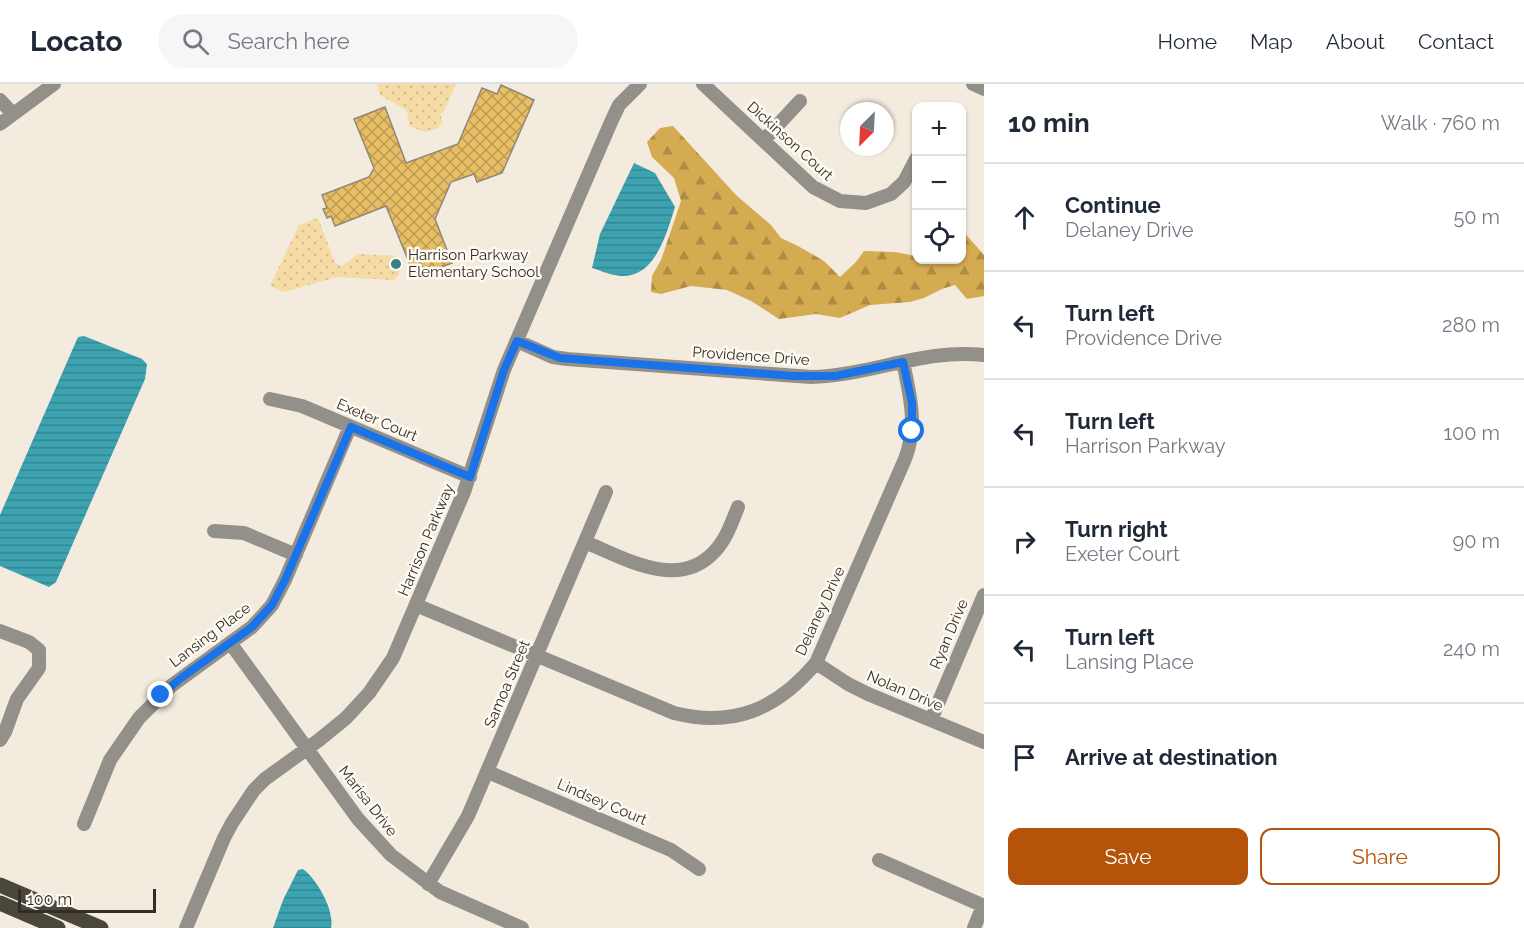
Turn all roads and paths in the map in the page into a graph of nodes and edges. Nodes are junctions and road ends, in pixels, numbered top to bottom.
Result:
1 (54, 84) edge
2 (640, 84) edge
3 (704, 84) edge
4 (973, 84) edge
5 (984, 89) edge
6 (0, 100) edge
7 (800, 101) dead end
8 (14, 114) junction
9 (0, 124) edge
10 (764, 140) junction
11 (912, 167) edge
12 (517, 341) junction
13 (984, 355) edge
14 (903, 362) junction
15 (270, 399) dead end
16 (351, 427) junction
17 (470, 477) junction
18 (606, 492) dead end
19 (738, 507) dead end
20 (214, 531) dead end
21 (585, 542) junction
22 (296, 555) junction
23 (984, 595) edge
24 (416, 604) junction
25 (0, 631) edge
26 (231, 644) junction
27 (537, 655) junction
28 (816, 663) junction
29 (0, 702) edge
30 (14, 709) junction
31 (931, 720) junction
32 (0, 740) edge
33 (984, 742) edge
34 (307, 749) junction
35 (488, 772) junction
36 (84, 824) dead end
37 (879, 860) dead end
38 (699, 869) dead end
39 (428, 884) junction
40 (0, 885) edge
41 (0, 903) edge
42 (984, 906) edge
43 (58, 928) edge
44 (101, 928) edge
45 (186, 928) edge
46 (522, 928) edge
47 (974, 928) edge

1 - 8 street
2 - 12 street, Harrison Parkway
3 - 10 street, Dickinson Court
4 - 5 street
6 - 8 street
7 - 10 street
8 - 9 street
10 - 11 street, Dickinson Court
12 - 14 street, Providence Drive
12 - 17 street, Harrison Parkway
13 - 14 street, Providence Drive
14 - 28 street, Delaney Drive
15 - 16 street, Exeter Court
16 - 17 street, Exeter Court
16 - 22 street, Lansing Place
17 - 24 street, Harrison Parkway
18 - 21 street, Samoa Street
19 - 21 street
20 - 22 street
21 - 27 street, Samoa Street
22 - 26 street, Lansing Place
23 - 31 street, Ryan Drive
24 - 27 street, Delaney Drive
24 - 34 street, Harrison Parkway
25 - 30 street
26 - 34 street, Marisa Drive
26 - 36 street, Lansing Place
27 - 28 street, Delaney Drive
27 - 35 street, Samoa Street
28 - 31 street, Nolan Drive
29 - 30 street
30 - 32 street
31 - 33 street, Nolan Drive
34 - 39 street, Marisa Drive
34 - 45 street, Harrison Parkway
35 - 38 street, Lindsey Court
35 - 39 street, Samoa Street
37 - 42 street
39 - 46 street, Marisa Drive
40 - 44 main road
41 - 43 main road
42 - 47 street

